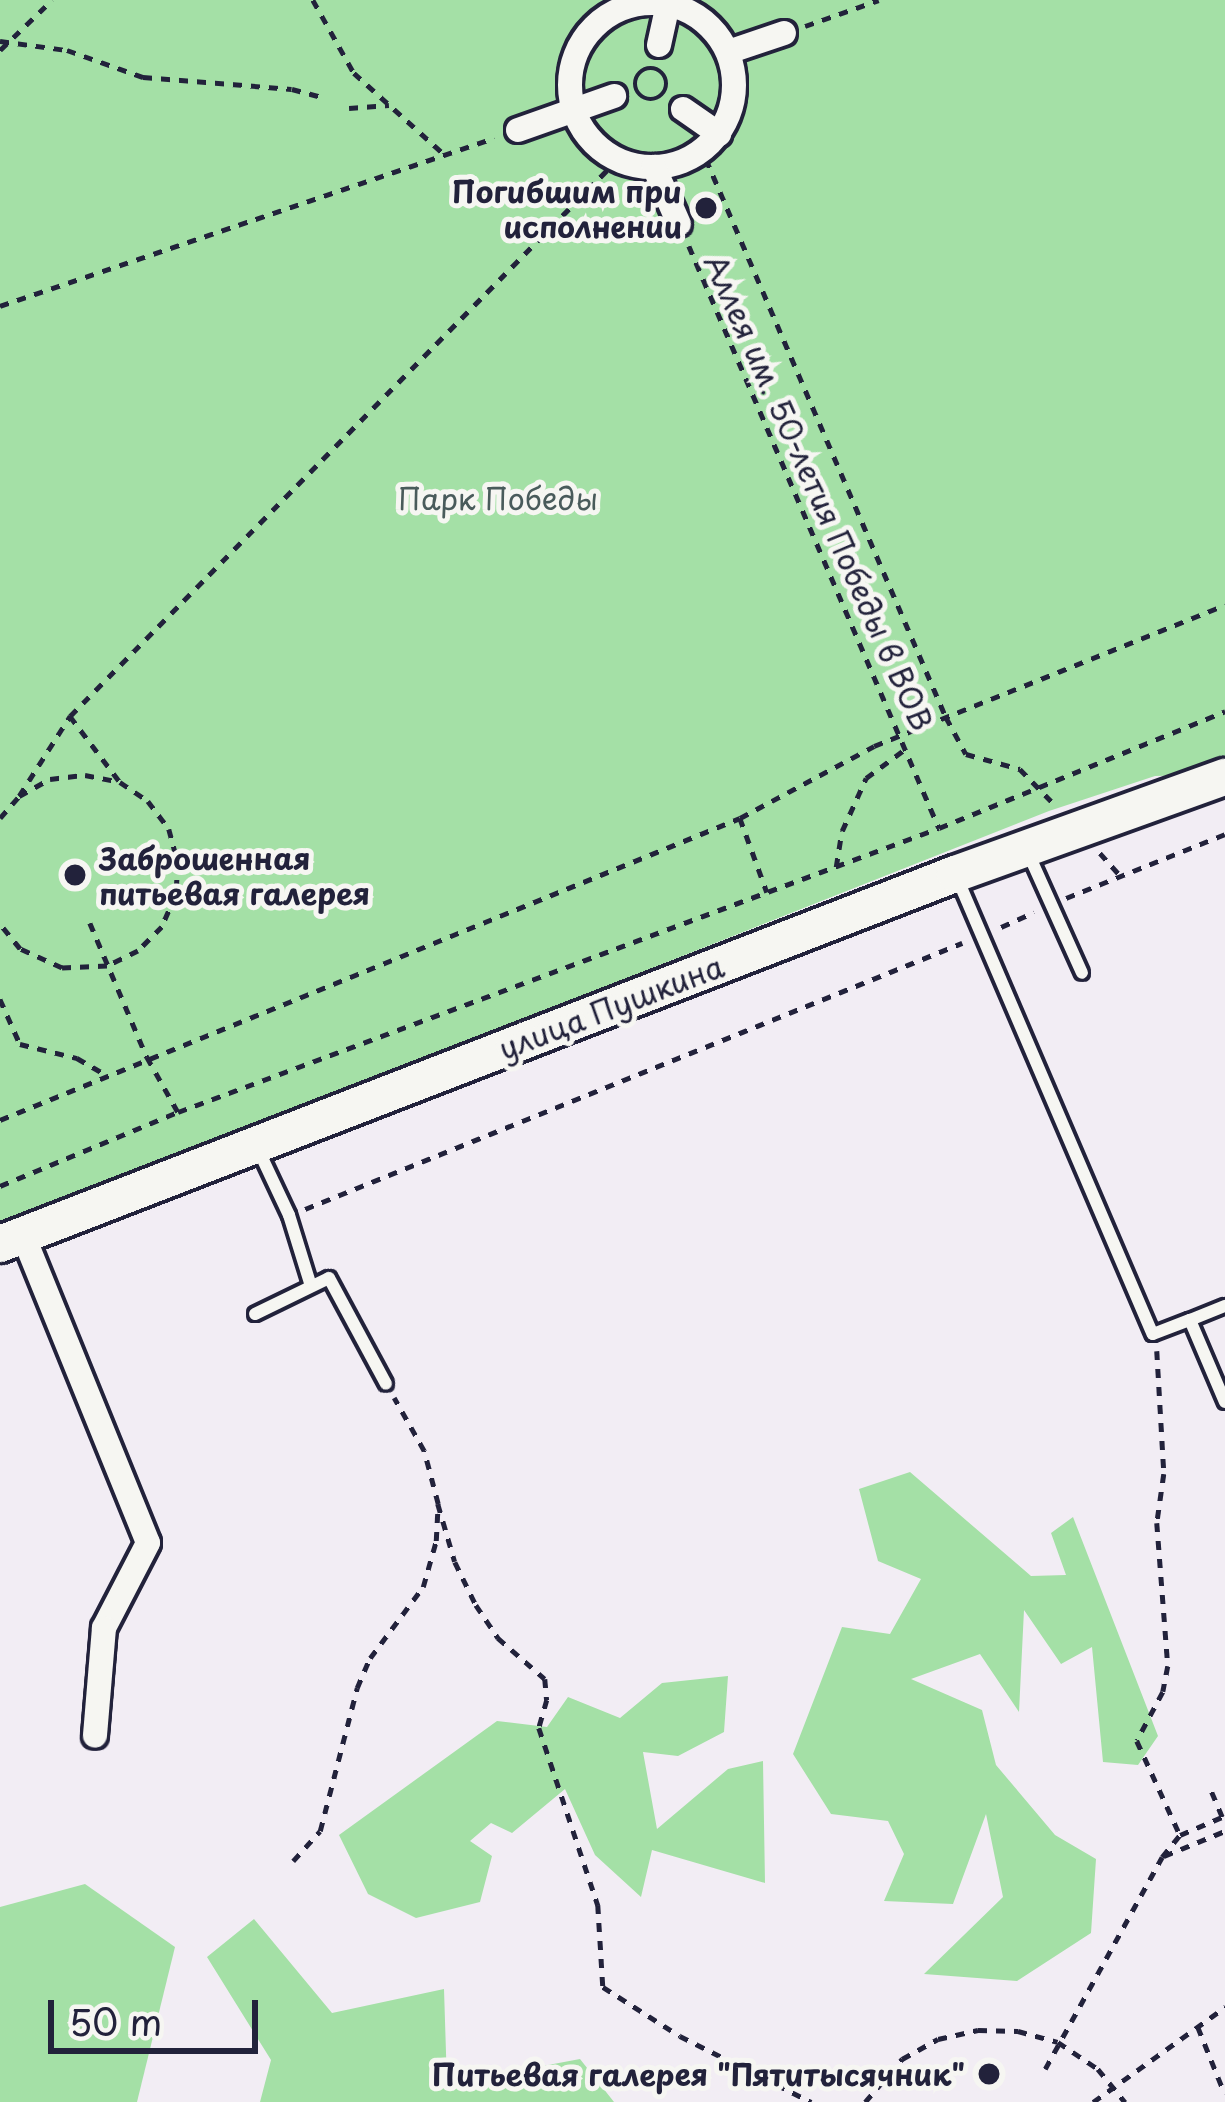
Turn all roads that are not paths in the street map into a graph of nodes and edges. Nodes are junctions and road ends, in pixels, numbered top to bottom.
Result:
1 (632, 2) edge
2 (668, 4) junction
3 (784, 33) road end
4 (659, 46) dead end
5 (728, 52) junction
6 (614, 96) dead end
7 (572, 109) junction
8 (683, 109) dead end
9 (518, 130) road end
10 (710, 142) junction
11 (654, 167) junction
12 (679, 224) road end
13 (1225, 777) edge
14 (1026, 848) junction
15 (955, 874) junction
16 (1082, 973) dead end
17 (256, 1145) junction
18 (11, 1240) edge
19 (311, 1286) junction
20 (1225, 1306) edge
21 (255, 1314) dead end
22 (1190, 1320) junction
23 (386, 1384) road end
24 (1225, 1402) edge
25 (95, 1736) dead end

1 - 2 street
1 - 7 street
2 - 4 street
2 - 5 street
3 - 5 street
5 - 10 street
6 - 7 street
7 - 9 street
7 - 11 street
8 - 10 street
10 - 11 street
11 - 12 street
13 - 14 street, улица Пушкина
14 - 15 street, улица Пушкина
14 - 16 lane
15 - 17 street, улица Пушкина
15 - 22 lane
17 - 18 street, улица Пушкина
17 - 19 lane
18 - 25 street
19 - 21 lane
19 - 23 lane
20 - 22 lane
22 - 24 lane

